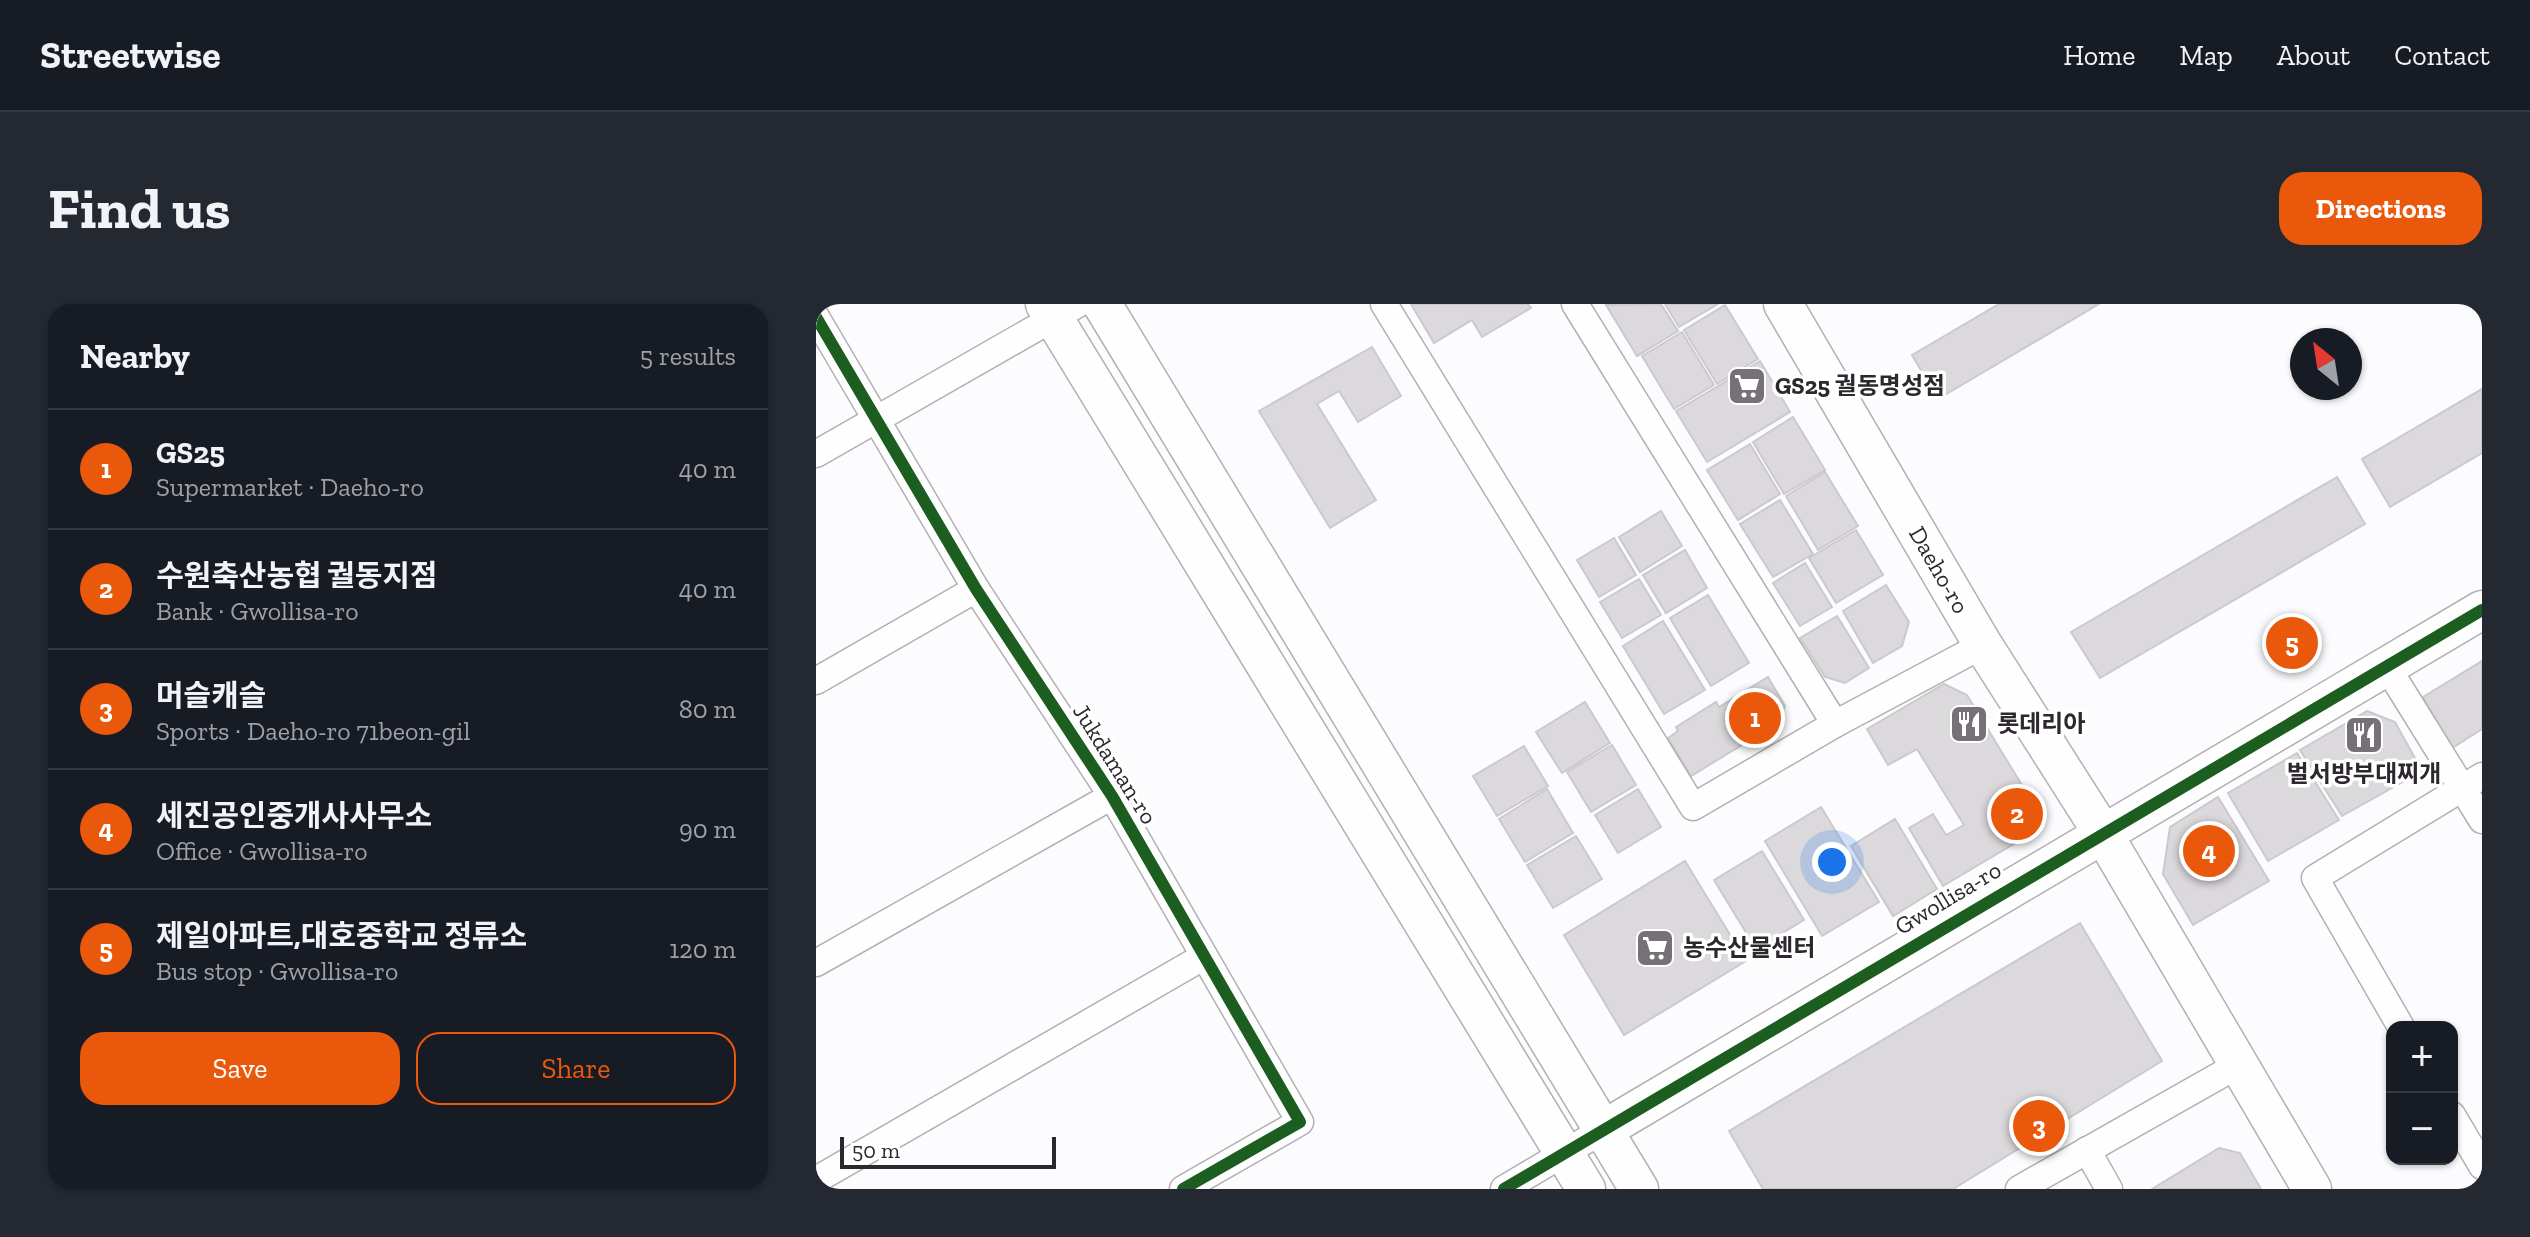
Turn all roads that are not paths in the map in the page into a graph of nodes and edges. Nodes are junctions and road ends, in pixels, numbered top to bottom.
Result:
1 (1102, 304) edge
2 (1384, 304) edge
3 (1575, 304) edge
4 (1783, 304) edge
5 (1059, 309) edge
6 (816, 317) edge
7 (878, 418) junction
8 (816, 454) edge
9 (976, 589) junction
10 (2482, 610) edge
11 (1983, 645) junction
12 (2387, 667) junction
13 (816, 681) edge
14 (1835, 724) junction
15 (2472, 782) edge
16 (1112, 796) junction
17 (2482, 820) edge
18 (2102, 832) junction
19 (1203, 957) junction
20 (816, 963) edge
21 (2398, 1021) edge
22 (2238, 1065) junction
23 (2458, 1125) edge
24 (1603, 1130) junction
25 (2087, 1150) junction
26 (1564, 1153) junction
27 (2482, 1166) edge
28 (816, 1180) edge
29 (1183, 1189) edge
30 (1504, 1189) edge
31 (1586, 1189) edge
32 (1639, 1189) edge
33 (2019, 1189) edge
34 (2109, 1189) edge
35 (2312, 1189) edge

1 - 24 street
2 - 14 street
3 - 14 street
4 - 11 street, Daeho-ro
5 - 7 street
5 - 26 street
6 - 7 street, Jukdaman-ro
7 - 8 street
7 - 9 street, Jukdaman-ro
9 - 13 street
9 - 16 street, Jukdaman-ro
10 - 12 street, Gwollisa-ro
11 - 14 street
11 - 18 street, Daeho-ro
12 - 15 street
12 - 18 street, Gwollisa-ro
15 - 17 street
15 - 21 street
16 - 19 street, Jukdaman-ro
16 - 20 street, Jukdaman-ro
18 - 22 street, Daeho-ro
18 - 24 street, Gwollisa-ro
19 - 28 street
19 - 29 street, Jukdaman-ro
22 - 25 street
22 - 35 street, Daeho-ro
23 - 27 street
24 - 26 street
24 - 32 street
25 - 33 street
25 - 34 street
26 - 30 street
26 - 31 street

